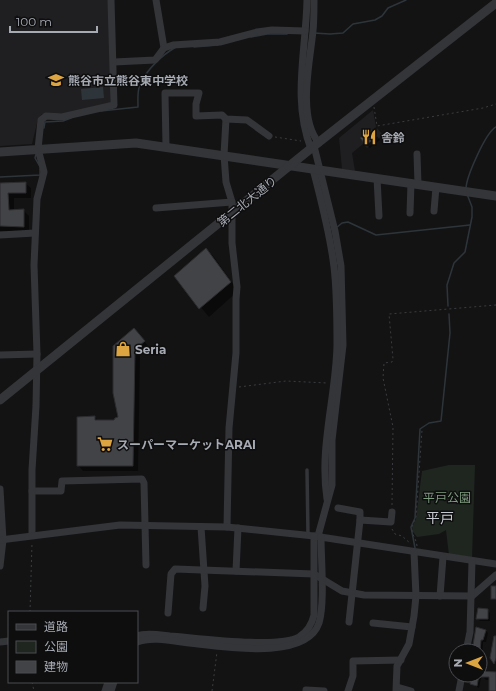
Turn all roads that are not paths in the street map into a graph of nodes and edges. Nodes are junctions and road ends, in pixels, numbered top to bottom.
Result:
1 (111, 0) edge
2 (156, 0) edge
3 (307, 0) edge
4 (314, 0) edge
5 (496, 3) edge
6 (305, 33) junction
7 (164, 48) junction
8 (307, 52) junction
9 (114, 62) junction
10 (226, 119) junction
11 (269, 136) road end
12 (313, 145) junction
13 (166, 146) junction
14 (38, 149) junction
15 (0, 152) edge
16 (417, 154) dead end
17 (224, 155) junction
18 (291, 166) junction
19 (317, 169) junction
20 (377, 178) junction
21 (414, 184) junction
22 (436, 187) junction
23 (496, 196) edge
24 (232, 202) junction
25 (156, 208) dead end
26 (434, 211) dead end
27 (232, 214) junction
28 (410, 214) dead end
29 (379, 216) dead end
30 (36, 233) junction
31 (0, 235) edge
32 (340, 344) junction
33 (37, 354) junction
34 (0, 355) edge
35 (36, 371) junction
36 (0, 400) edge
37 (307, 470) dead end
38 (0, 489) edge
39 (32, 491) junction
40 (327, 502) junction
41 (338, 508) dead end
42 (392, 512) road end
43 (360, 520) junction
44 (146, 527) junction
45 (201, 527) junction
46 (227, 527) junction
47 (238, 528) junction
48 (32, 535) junction
49 (315, 536) junction
50 (1, 540) edge
51 (358, 543) junction
52 (416, 552) junction
53 (443, 557) junction
54 (472, 561) junction
55 (496, 564) edge
56 (146, 565) dead end
57 (0, 566) edge
58 (205, 570) junction
59 (236, 572) junction
60 (314, 574) junction
61 (496, 575) edge
62 (321, 579) junction
63 (352, 593) junction
64 (416, 596) junction
65 (440, 596) junction
66 (472, 596) junction
67 (203, 608) dead end
68 (168, 613) dead end
69 (349, 622) dead end
70 (373, 623) dead end
71 (412, 627) junction
72 (138, 636) edge
73 (138, 642) edge
74 (468, 643) edge
75 (401, 660) junction
76 (396, 689) edge
77 (306, 690) edge
78 (324, 691) edge
79 (348, 691) edge
80 (411, 691) edge

1 - 9 street
2 - 7 street
3 - 6 street
4 - 8 street
5 - 12 street, 第二北大通り
6 - 7 street
6 - 8 street
7 - 9 street
8 - 12 street
8 - 12 street
9 - 14 street
10 - 11 street
10 - 13 street
10 - 17 street
12 - 18 street, 第二北大通り
12 - 19 street
13 - 14 street
13 - 17 street
14 - 15 street
14 - 30 street
16 - 21 street
17 - 18 street
17 - 24 street
18 - 19 street
18 - 27 street, 第二北大通り
19 - 20 street
19 - 32 street
20 - 21 street
20 - 29 street
21 - 22 street
21 - 28 street
22 - 23 street
22 - 26 street
24 - 25 street
24 - 27 street
27 - 35 street, 第二北大通り
27 - 46 street
30 - 31 street
30 - 33 street
32 - 40 street
32 - 40 street
33 - 34 street
33 - 35 street
35 - 36 street, 第二北大通り
35 - 39 street
37 - 49 lane
38 - 50 street
39 - 44 street
39 - 48 street
40 - 49 street
41 - 43 street
42 - 43 street
43 - 51 street
44 - 45 street
44 - 48 street
44 - 56 street
45 - 46 street
45 - 58 street
46 - 47 street
47 - 49 street
47 - 59 street
48 - 50 street
49 - 51 street
49 - 60 street
49 - 62 street
50 - 57 street
51 - 52 street
51 - 63 street
52 - 53 street
52 - 64 street
53 - 54 street
53 - 65 street
54 - 55 street
54 - 66 street
58 - 59 street
58 - 67 street
58 - 68 street
59 - 60 street
60 - 62 street
60 - 72 street
61 - 66 street
62 - 63 street
62 - 73 street
63 - 64 street
63 - 69 street
64 - 65 street
64 - 71 street
65 - 66 street
66 - 74 street
70 - 71 street
71 - 75 street
75 - 76 street
75 - 79 street
76 - 80 street
77 - 78 street

